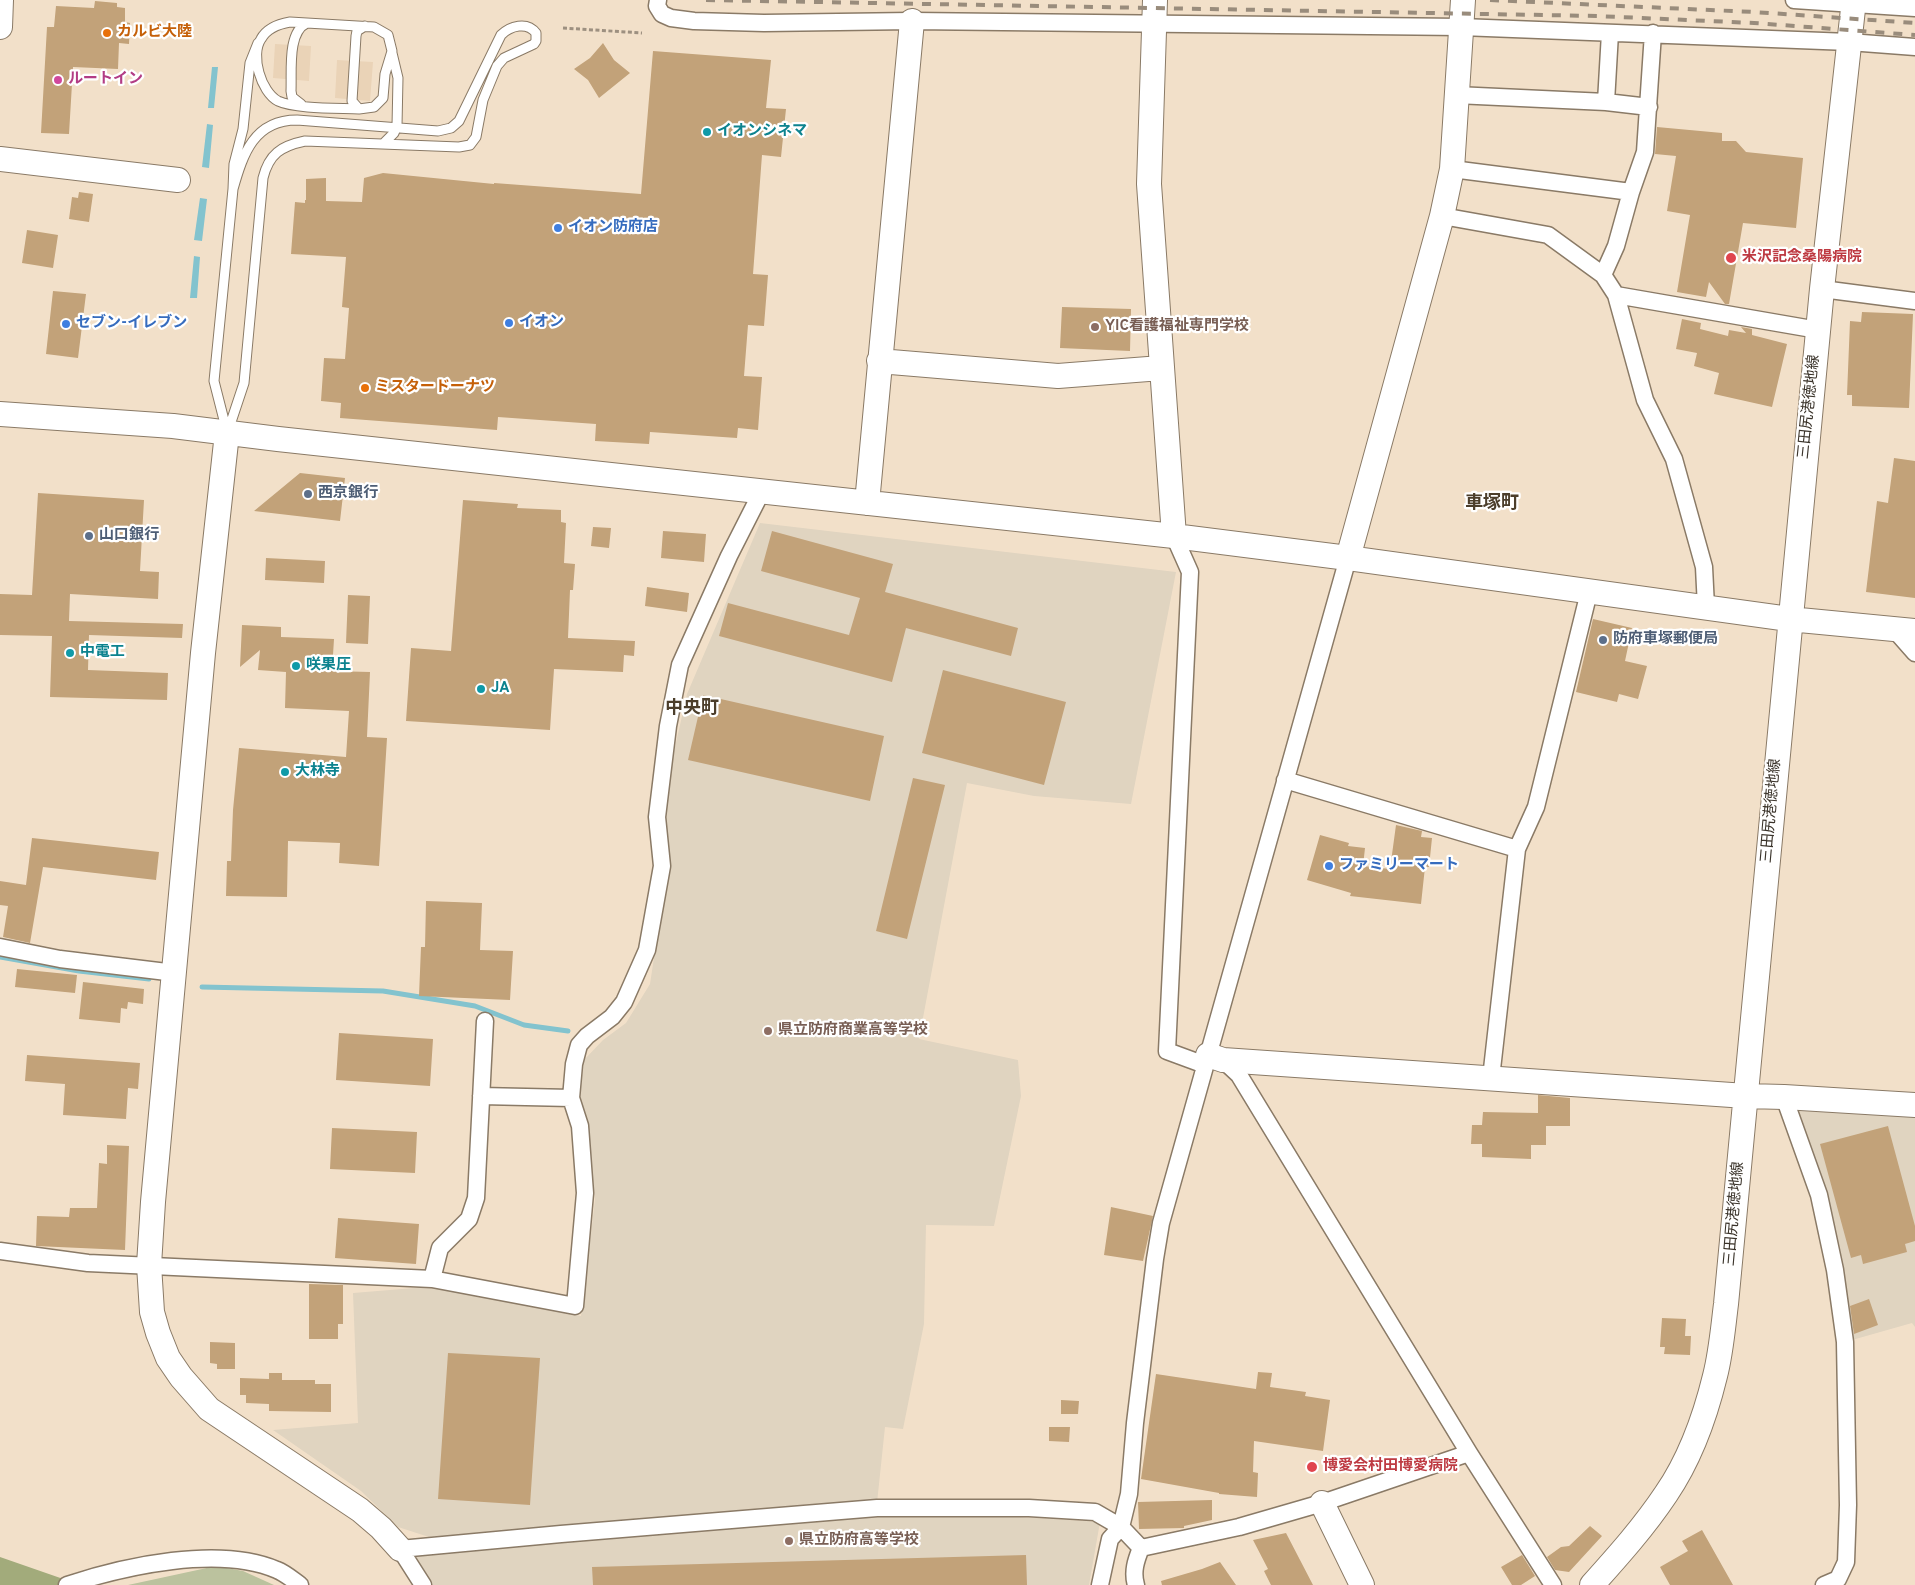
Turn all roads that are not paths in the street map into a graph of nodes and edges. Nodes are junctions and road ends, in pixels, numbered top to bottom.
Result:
1 (1, 0) edge
2 (658, 0) edge
3 (1155, 0) edge
4 (1464, 0) edge
5 (1794, 0) edge
6 (1854, 2) edge
7 (1915, 8) edge
8 (912, 21) junction
9 (309, 22) junction
10 (1153, 24) junction
11 (365, 26) junction
12 (0, 27) edge
13 (1461, 27) junction
14 (1610, 33) junction
15 (1653, 34) junction
16 (1849, 42) junction
17 (258, 43) junction
18 (1915, 47) edge
19 (392, 51) junction
20 (1456, 95) junction
21 (1606, 102) junction
22 (303, 105) junction
23 (1649, 107) junction
24 (359, 109) junction
25 (397, 126) junction
26 (383, 144) junction
27 (0, 159) edge
28 (1452, 168) junction
29 (178, 180) dead end
30 (233, 189) junction
31 (1631, 192) junction
32 (1442, 216) junction
33 (1603, 275) junction
34 (1822, 289) junction
35 (1616, 295) junction
36 (1915, 301) edge
37 (1818, 330) junction
38 (879, 361) junction
39 (1161, 368) junction
40 (0, 414) edge
41 (227, 433) junction
42 (762, 491) junction
43 (867, 502) junction
44 (1174, 536) junction
45 (1348, 558) junction
46 (1589, 592) junction
47 (1706, 608) junction
48 (1790, 619) junction
49 (1904, 630) edge
50 (1915, 653) edge
51 (1285, 780) junction
52 (1516, 849) junction
53 (0, 947) edge
54 (175, 973) junction
55 (485, 1021) dead end
56 (1212, 1060) junction
57 (1491, 1078) junction
58 (481, 1096) junction
59 (1746, 1096) junction
60 (1784, 1097) junction
61 (571, 1098) junction
62 (1915, 1105) edge
63 (0, 1251) edge
64 (149, 1265) junction
65 (432, 1279) junction
66 (1469, 1453) junction
67 (1322, 1503) junction
68 (1121, 1527) junction
69 (1141, 1548) junction
70 (400, 1549) junction
71 (118, 1577) edge
72 (67, 1585) edge
73 (300, 1585) edge
74 (423, 1585) edge
75 (1100, 1585) edge
76 (1136, 1585) edge
77 (1362, 1585) edge
78 (1554, 1585) edge
79 (1592, 1585) edge
80 (1824, 1585) edge

1 - 12 street
2 - 8 street
3 - 10 street
4 - 13 street
5 - 6 street
6 - 7 street
6 - 16 street, 三田尻港徳地線
8 - 10 street
8 - 38 street
9 - 11 lane
9 - 17 lane
9 - 22 lane
10 - 13 street
10 - 39 street
11 - 19 lane
11 - 24 lane
13 - 14 street
13 - 20 street
14 - 15 street
14 - 21 street
15 - 16 street
15 - 23 street
16 - 18 street
16 - 34 street, 三田尻港徳地線
17 - 22 lane
17 - 30 lane
19 - 24 lane
19 - 25 lane
20 - 21 street
20 - 28 street
21 - 23 street
22 - 24 lane
23 - 31 street
25 - 26 lane
25 - 26 lane
25 - 30 lane
26 - 41 lane
27 - 29 street
28 - 31 street
28 - 32 street
30 - 41 lane
31 - 33 street
32 - 33 street
32 - 45 street
33 - 35 street
34 - 36 street
34 - 37 street, 三田尻港徳地線
35 - 37 street
35 - 47 street
37 - 48 street, 三田尻港徳地線
38 - 39 street
38 - 43 street
39 - 44 street
40 - 41 street
41 - 42 street
41 - 54 street
42 - 43 street
42 - 61 street
43 - 44 street
44 - 45 street
44 - 56 street
45 - 46 street
45 - 51 street
46 - 47 street
46 - 52 street
47 - 48 street
48 - 49 street
48 - 59 street, 三田尻港徳地線
49 - 50 street
51 - 52 street
51 - 56 street
52 - 57 street
53 - 54 street
54 - 64 street
55 - 58 street
56 - 57 street
56 - 66 street
56 - 68 street
57 - 59 street
58 - 61 street
58 - 65 street
59 - 60 street
59 - 79 street, 三田尻港徳地線
60 - 62 street
60 - 80 street
61 - 65 street
63 - 64 street
64 - 65 street
64 - 70 street
66 - 67 street
66 - 78 street
67 - 69 street
67 - 77 street
68 - 69 street
68 - 70 street
68 - 75 street
69 - 76 street
70 - 74 street
71 - 72 street
71 - 73 street

